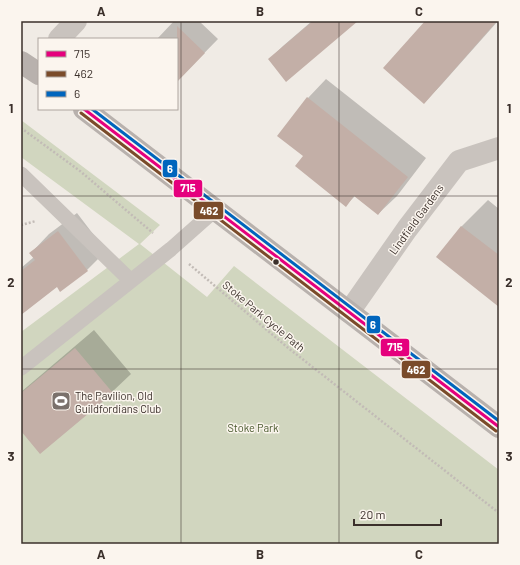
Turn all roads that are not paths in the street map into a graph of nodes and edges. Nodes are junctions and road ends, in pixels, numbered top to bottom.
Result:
1 (76, 21) edge
2 (60, 38) edge
3 (85, 110) edge
4 (499, 148) edge
5 (21, 174) edge
6 (215, 210) junction
7 (130, 280) junction
8 (349, 312) junction
9 (21, 368) edge
10 (499, 427) edge

1 - 2 street
3 - 6 main road
4 - 8 street, Lindfield Gardens
5 - 7 lane
6 - 7 lane
6 - 8 main road
7 - 9 lane
8 - 10 main road

